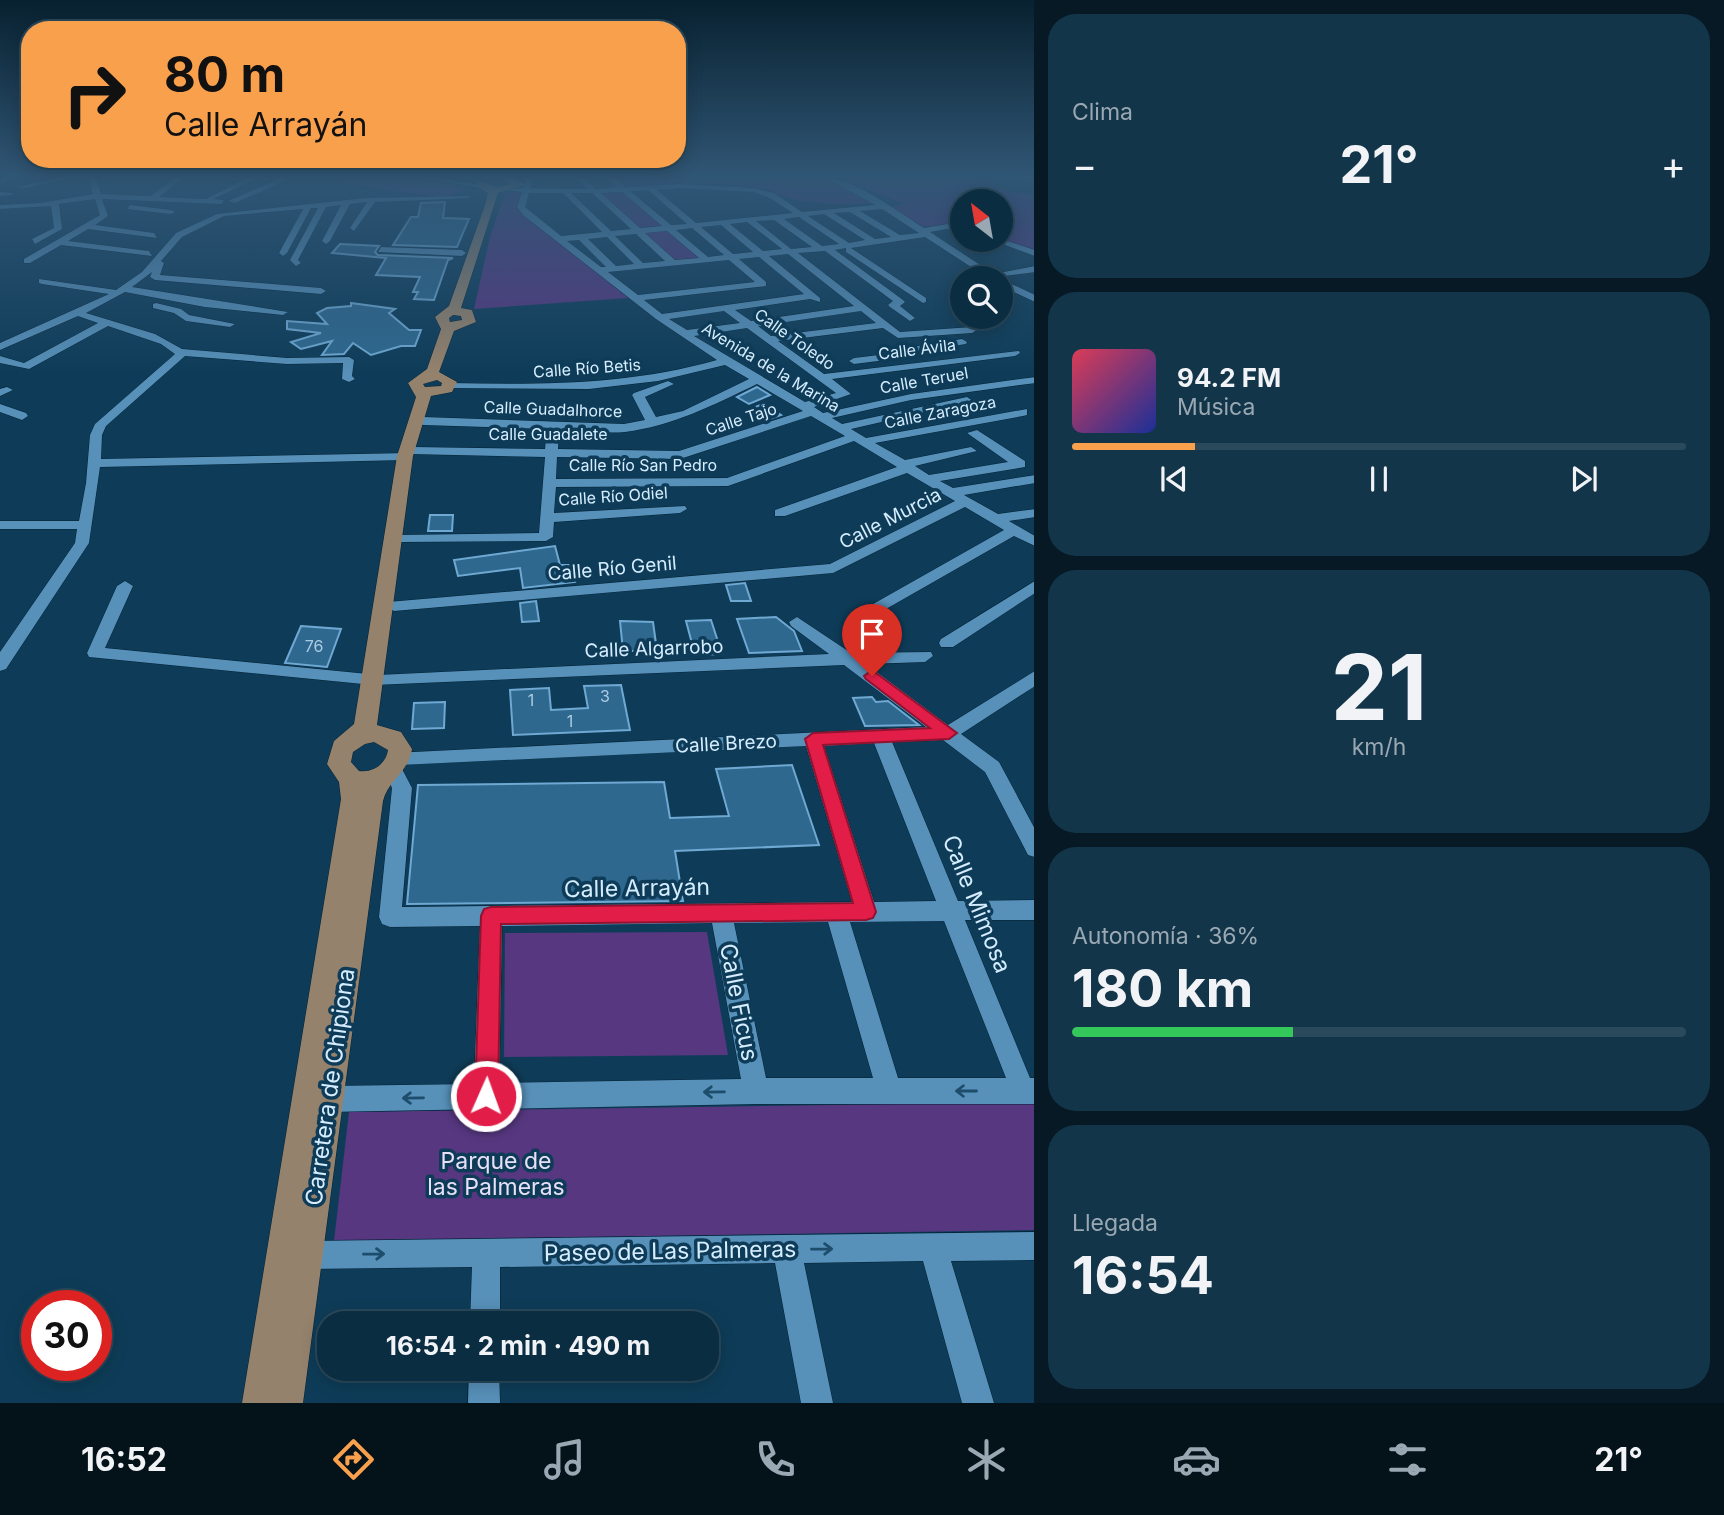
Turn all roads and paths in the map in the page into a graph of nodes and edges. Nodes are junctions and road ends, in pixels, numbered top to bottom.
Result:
1 (57, 243) edge
2 (68, 243) edge
3 (169, 243) edge
4 (288, 243) edge
5 (303, 243) edge
6 (476, 243) edge
7 (490, 243) edge
8 (566, 243) edge
9 (588, 243) edge
10 (618, 243) edge
11 (652, 243) edge
12 (667, 243) edge
13 (687, 243) edge
14 (718, 243) edge
15 (751, 243) edge
16 (782, 243) edge
17 (817, 243) edge
18 (842, 243) edge
19 (864, 243) edge
20 (942, 243) edge
21 (846, 246) junction
22 (1013, 246) edge
23 (824, 248) junction
24 (474, 249) junction
25 (381, 250) dead end
26 (793, 251) junction
27 (283, 253) dead end
28 (1034, 253) edge
29 (765, 254) junction
30 (25, 257) dead end
31 (735, 257) junction
32 (151, 258) junction
33 (707, 260) junction
34 (687, 262) junction
35 (296, 263) dead end
36 (673, 263) junction
37 (641, 266) junction
38 (975, 266) edge
39 (614, 269) junction
40 (1034, 269) edge
41 (600, 270) junction
42 (1023, 272) junction
43 (1013, 274) edge
44 (1034, 277) edge
45 (42, 281) dead end
46 (1034, 285) edge
47 (1013, 289) joint
48 (321, 290) dead end
49 (716, 290) junction
50 (125, 291) junction
51 (637, 298) junction
52 (279, 299) dead end
53 (1034, 299) edge
54 (923, 300) dead end
55 (731, 307) junction
56 (862, 307) junction
57 (267, 310) junction
58 (283, 312) dead end
59 (458, 312) junction
60 (78, 313) junction
61 (660, 317) junction
62 (909, 318) dead end
63 (104, 324) junction
64 (230, 324) dead end
65 (747, 325) junction
66 (885, 325) junction
67 (454, 327) junction
68 (895, 333) junction
69 (684, 334) junction
70 (768, 339) junction
71 (0, 347) edge
72 (779, 348) junction
73 (180, 352) junction
74 (1015, 353) dead end
75 (0, 359) edge
76 (725, 361) junction
77 (809, 367) junction
78 (682, 373) junction
79 (823, 377) junction
80 (349, 379) dead end
81 (756, 380) junction
82 (1034, 380) edge
83 (435, 384) junction
84 (967, 401) dead end
85 (0, 408) edge
86 (812, 412) junction
87 (1023, 412) dead end
88 (22, 416) dead end
89 (423, 421) junction
90 (553, 424) junction
91 (653, 424) junction
92 (838, 428) junction
93 (973, 433) dead end
94 (858, 439) junction
95 (552, 451) junction
96 (971, 451) dead end
97 (410, 453) junction
98 (680, 455) joint
99 (94, 463) junction
100 (905, 467) junction
101 (926, 479) junction
102 (1034, 479) edge
103 (551, 483) junction
104 (950, 493) junction
105 (965, 501) junction
106 (680, 509) dead end
107 (780, 513) dead end
108 (1034, 513) edge
109 (548, 518) junction
110 (995, 519) junction
111 (0, 525) edge
112 (86, 525) junction
113 (1014, 530) junction
114 (401, 538) junction
115 (1034, 542) edge
116 (833, 568) joint
117 (125, 586) dead end
118 (1034, 586) edge
119 (394, 607) junction
120 (872, 612) dead end
121 (797, 622) dead end
122 (947, 643) dead end
123 (925, 656) dead end
124 (852, 661) junction
125 (0, 665) edge
126 (1034, 677) edge
127 (378, 679) junction
128 (949, 733) junction
129 (370, 735) junction
130 (881, 737) junction
131 (813, 739) junction
132 (393, 768) junction
133 (350, 777) junction
134 (1028, 819) edge
135 (1034, 849) edge
136 (1034, 910) edge
137 (953, 911) junction
138 (836, 912) junction
139 (866, 912) junction
140 (721, 913) junction
141 (491, 916) junction
142 (756, 1091) junction
143 (889, 1091) junction
144 (1029, 1091) edge
145 (486, 1096) junction
146 (328, 1099) junction
147 (1034, 1246) edge
148 (933, 1248) junction
149 (787, 1250) junction
150 (486, 1253) junction
151 (306, 1255) junction
152 (485, 1311) edge
153 (484, 1381) edge
154 (262, 1403) edge
155 (283, 1403) edge
156 (484, 1403) edge
157 (817, 1403) edge
158 (978, 1403) edge

1 - 30 street
2 - 32 street
3 - 32 street
4 - 27 street
5 - 35 street
6 - 24 main road
7 - 59 main road
8 - 41 street, Avenida de la Marina
9 - 39 street
10 - 37 street
11 - 36 street
12 - 34 street
13 - 33 street
14 - 31 street
15 - 29 street
16 - 26 street
17 - 23 street
18 - 21 street
19 - 21 street
20 - 38 street
21 - 23 street
21 - 54 street
22 - 28 street
23 - 26 street
23 - 62 street
24 - 25 street
24 - 59 main road
26 - 29 street
26 - 56 street
29 - 31 street
29 - 55 street
31 - 33 street
31 - 49 street
32 - 48 street
32 - 50 street
33 - 34 street
34 - 36 street
36 - 37 street
37 - 39 street
39 - 41 street
40 - 42 street
41 - 51 street, Avenida de la Marina
42 - 43 street
42 - 44 street
45 - 50 street
46 - 47 street
47 - 53 street
49 - 51 street
49 - 55 street, Calle Toledo
50 - 57 street
50 - 60 street
50 - 64 street
51 - 61 street, Avenida de la Marina
52 - 57 street
55 - 61 street
55 - 65 street, Calle Toledo
56 - 65 street
56 - 66 street
57 - 58 street
59 - 67 main road
59 - 67 main road
60 - 63 street
60 - 71 street
61 - 69 street, Avenida de la Marina
63 - 73 street
63 - 75 street
65 - 69 street
65 - 70 street, Calle Toledo
66 - 68 street
66 - 70 street
67 - 83 main road
68 - 72 street
68 - 77 street
69 - 76 street, Avenida de la Marina
70 - 72 street, Calle Toledo
72 - 77 street, Calle Toledo
73 - 80 street
73 - 99 street
74 - 79 street, Calle Ávila
76 - 78 street, Calle Río Betis
76 - 81 street, Avenida de la Marina
77 - 79 street, Calle Toledo
78 - 83 street, Calle Río Betis
78 - 91 street
79 - 86 street, Calle Toledo
81 - 86 street, Avenida de la Marina
81 - 91 street, Calle Guadalhorce
82 - 86 street, Calle Teruel
83 - 89 main road
83 - 97 main road
84 - 92 street
85 - 88 street
86 - 92 street, Avenida de la Marina
86 - 98 street, Calle Tajo
87 - 94 street, Calle Zaragoza
89 - 90 street, Calle Guadalhorce
89 - 97 main road
90 - 91 street, Calle Guadalhorce
90 - 95 street
92 - 94 street, Avenida de la Marina
93 - 101 street
94 - 100 street, Avenida de la Marina
94 - 103 street, Calle Río San Pedro
95 - 97 street, Calle Guadalete
95 - 98 street, Calle Guadalete
95 - 103 street
96 - 100 street
97 - 99 street, Calle Guadalete
97 - 114 main road
97 - 127 main road
99 - 112 street
100 - 101 street, Avenida de la Marina
100 - 107 street
101 - 104 street, Avenida de la Marina
102 - 104 street
103 - 109 street
104 - 105 street, Avenida de la Marina
105 - 110 street, Avenida de la Marina
105 - 116 street, Calle Murcia
106 - 109 street, Calle Río Odiel
108 - 110 street
109 - 114 street
110 - 113 street, Avenida de la Marina
111 - 112 street
112 - 125 street
113 - 115 street, Avenida de la Marina
113 - 120 street
114 - 119 main road
116 - 119 street, Calle Río Genil
117 - 127 street, Calle Algarrobo
118 - 122 street
119 - 127 main road
121 - 124 street
123 - 124 street, Calle Algarrobo
124 - 127 street, Calle Algarrobo
124 - 128 street
126 - 128 street
127 - 129 main road
128 - 130 street, Calle Brezo
128 - 134 street
129 - 132 main road
129 - 133 main road
130 - 131 street, Calle Brezo
130 - 137 street, Calle Mimosa
131 - 132 street, Calle Brezo
131 - 139 street
132 - 133 main road
132 - 141 street, Calle Arrayán
132 - 146 main road, Carretera de Chipiona
133 - 154 main road, Carretera de Chipiona
134 - 135 street
136 - 137 street, Calle Arrayán
137 - 139 street, Calle Arrayán
137 - 144 street, Calle Mimosa
138 - 139 street, Calle Arrayán
138 - 140 street, Calle Arrayán
138 - 143 street
140 - 141 street, Calle Arrayán
140 - 142 street, Calle Ficus
141 - 145 street
142 - 143 street
142 -> 145 street
144 -> 143 street
145 -> 146 street
146 - 151 main road, Carretera de Chipiona
147 - 148 street, Paseo de Las Palmeras
149 -> 148 street, Paseo de Las Palmeras
148 - 158 street
149 - 150 street, Paseo de Las Palmeras
149 - 157 street
151 -> 150 street, Paseo de Las Palmeras
150 - 152 street
151 - 155 main road, Carretera de Chipiona
153 - 156 street

